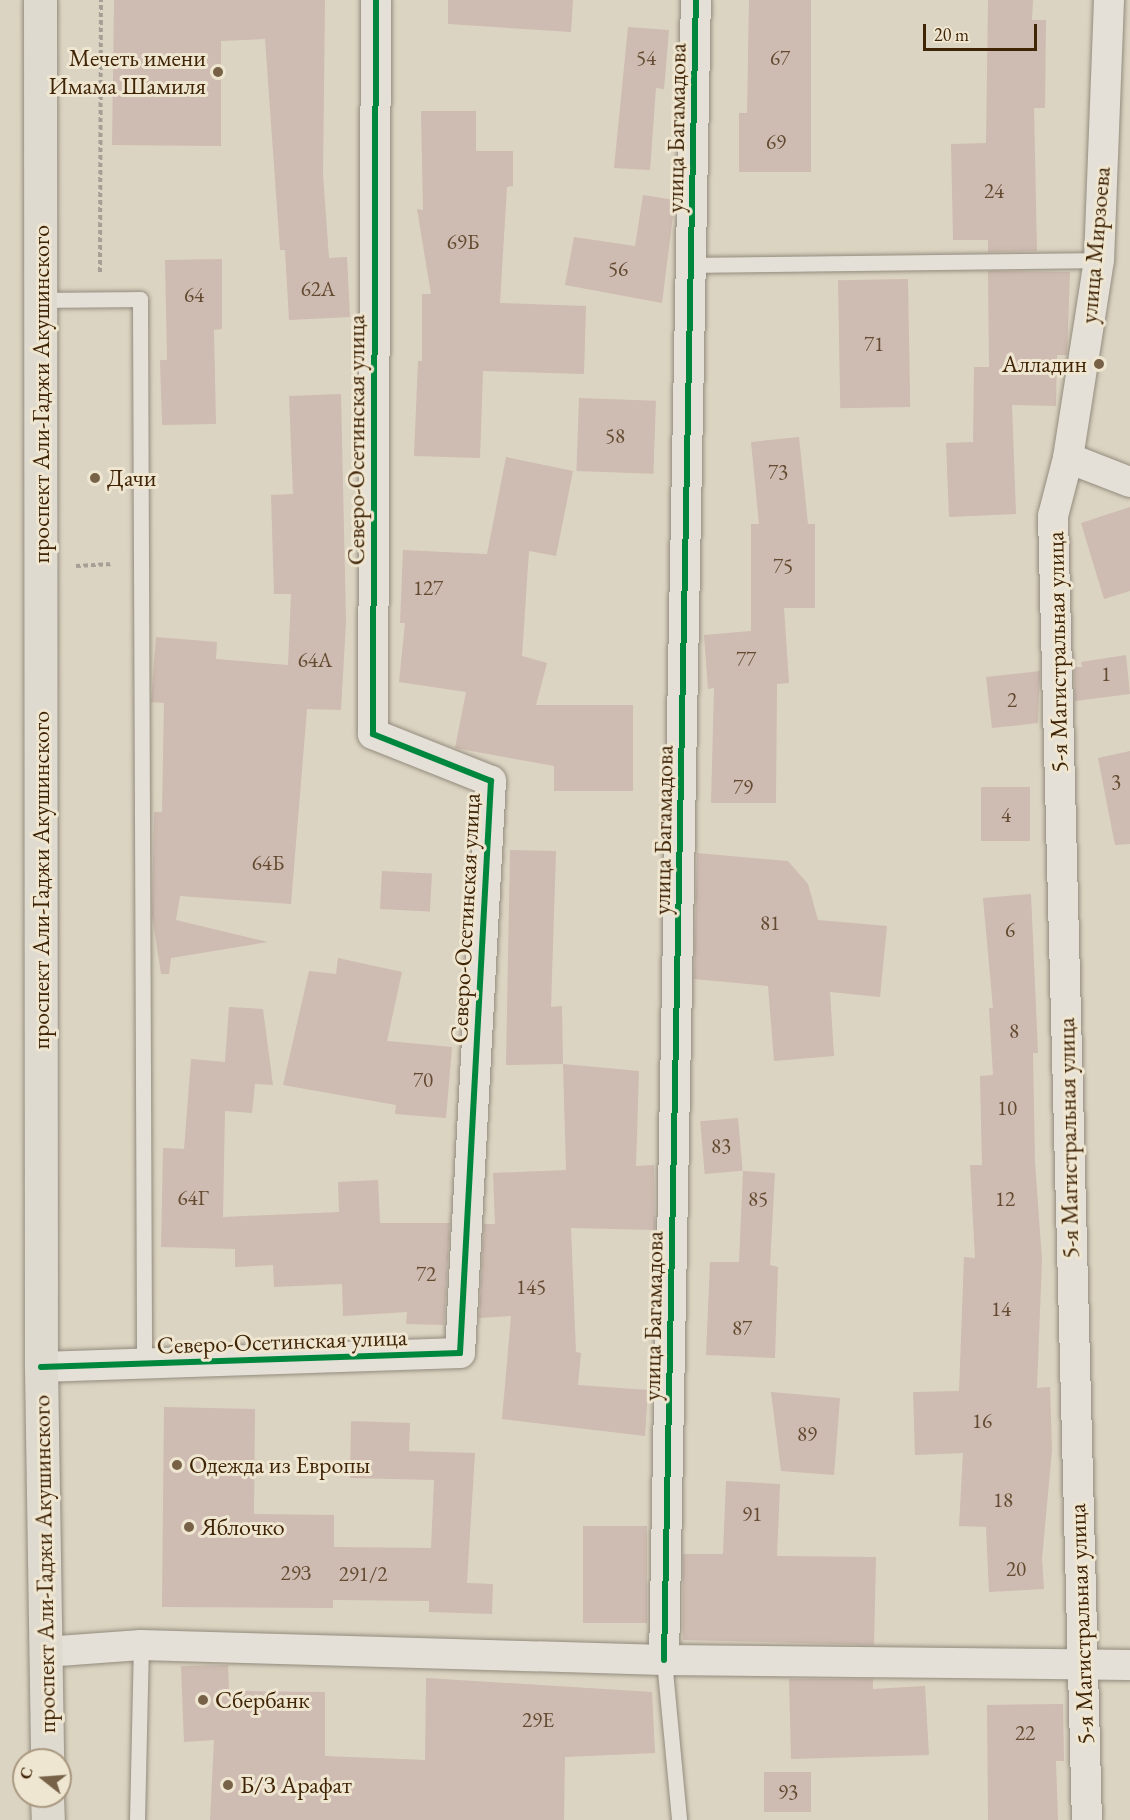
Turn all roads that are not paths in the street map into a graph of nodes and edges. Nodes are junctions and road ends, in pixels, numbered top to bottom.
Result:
1 (40, 0) edge
2 (376, 0) edge
3 (696, 0) edge
4 (1109, 0) edge
5 (1099, 260) junction
6 (693, 265) junction
7 (41, 300) junction
8 (1068, 459) junction
9 (1130, 482) edge
10 (144, 1364) junction
11 (41, 1367) junction
12 (141, 1645) junction
13 (45, 1652) junction
14 (664, 1660) junction
15 (1081, 1665) junction
16 (1130, 1665) edge
17 (47, 1748) edge
18 (137, 1820) edge
19 (679, 1820) edge
20 (1087, 1820) edge

1 - 7 main road, проспект Али-Гаджи Акушинского
2 - 10 street, Северо-Осетинская улица
3 - 6 street, улица Багамадова
4 - 5 street, улица Мирзоева
5 - 6 lane
5 - 8 street, улица Мирзоева
6 - 14 street, улица Багамадова
7 - 10 lane
7 - 11 main road, проспект Али-Гаджи Акушинского
8 - 9 street
8 - 15 street, 5-я Магистральная улица
10 - 11 street, Северо-Осетинская улица
11 - 13 main road, проспект Али-Гаджи Акушинского
12 - 13 street
12 - 14 street
12 - 18 lane
13 - 17 main road, проспект Али-Гаджи Акушинского
14 - 15 street
14 - 19 lane
15 - 16 street
15 - 20 street, 5-я Магистральная улица

